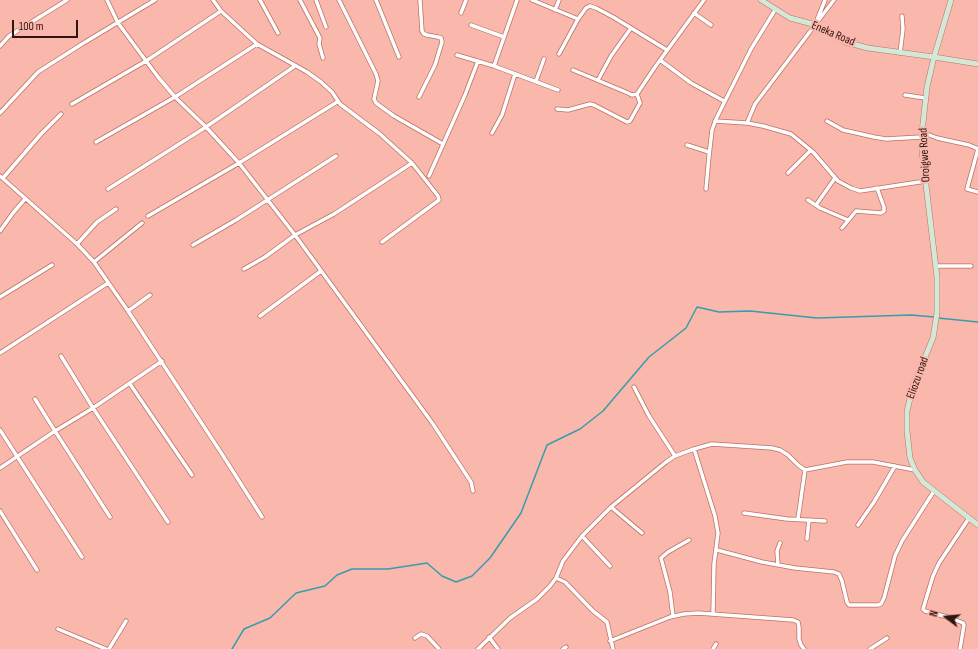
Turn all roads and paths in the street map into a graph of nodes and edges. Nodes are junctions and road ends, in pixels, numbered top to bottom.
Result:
1 (67, 0) edge
2 (107, 0) edge
3 (155, 0) edge
4 (213, 0) edge
5 (260, 0) edge
6 (300, 0) edge
7 (316, 0) edge
8 (339, 0) edge
9 (376, 0) edge
10 (420, 0) edge
11 (466, 0) edge
12 (517, 0) edge
13 (532, 0) edge
14 (559, 0) edge
15 (704, 0) edge
16 (761, 0) edge
17 (823, 0) edge
18 (834, 0) edge
19 (951, 0) edge
20 (555, 10) junction
21 (775, 10) junction
22 (221, 11) junction
23 (461, 13) dead end
24 (694, 13) junction
25 (902, 16) dead end
26 (578, 19) junction
27 (118, 23) junction
28 (471, 25) dead end
29 (711, 25) dead end
30 (816, 25) junction
31 (326, 27) dead end
32 (631, 28) junction
33 (278, 33) dead end
34 (504, 37) junction
35 (257, 44) junction
36 (0, 46) edge
37 (667, 50) junction
38 (900, 53) junction
39 (559, 54) dead end
40 (457, 55) dead end
41 (399, 57) dead end
42 (934, 57) junction
43 (323, 58) dead end
44 (544, 59) dead end
45 (660, 60) junction
46 (146, 61) junction
47 (478, 61) junction
48 (978, 64) edge
49 (295, 66) junction
50 (494, 66) junction
51 (573, 70) dead end
52 (515, 74) junction
53 (598, 80) junction
54 (536, 81) junction
55 (558, 90) dead end
56 (637, 94) junction
57 (905, 95) dead end
58 (175, 96) junction
59 (419, 97) dead end
60 (925, 98) junction
61 (724, 101) junction
62 (337, 102) junction
63 (72, 104) dead end
64 (557, 109) dead end
65 (0, 113) edge
66 (61, 114) dead end
67 (715, 121) junction
68 (827, 121) dead end
69 (747, 123) junction
70 (206, 126) junction
71 (492, 133) dead end
72 (922, 134) junction
73 (96, 142) dead end
74 (443, 144) junction
75 (687, 145) dead end
76 (978, 149) edge
77 (811, 150) junction
78 (709, 152) junction
79 (336, 156) dead end
80 (240, 163) junction
81 (412, 163) junction
82 (788, 173) dead end
83 (429, 176) dead end
84 (1, 177) edge
85 (835, 178) junction
86 (926, 181) junction
87 (878, 188) junction
88 (108, 189) dead end
89 (706, 189) dead end
90 (978, 192) edge
91 (25, 199) junction
92 (269, 199) junction
93 (808, 200) dead end
94 (816, 205) junction
95 (116, 209) dead end
96 (148, 216) dead end
97 (848, 220) junction
98 (142, 223) dead end
99 (842, 228) dead end
100 (0, 231) edge
101 (295, 235) junction
102 (382, 242) dead end
103 (77, 244) junction
104 (193, 245) dead end
105 (94, 262) junction
106 (52, 265) dead end
107 (936, 266) junction
108 (971, 266) dead end
109 (244, 269) dead end
110 (321, 272) junction
111 (108, 283) junction
112 (150, 295) dead end
113 (0, 297) edge
114 (128, 311) junction
115 (937, 312) joint
116 (260, 316) dead end
117 (0, 353) edge
118 (61, 356) dead end
119 (162, 361) junction
120 (130, 384) junction
121 (634, 387) dead end
122 (35, 399) dead end
123 (93, 408) junction
124 (0, 430) edge
125 (55, 431) junction
126 (694, 449) junction
127 (674, 456) junction
128 (17, 457) junction
129 (894, 466) junction
130 (0, 468) edge
131 (805, 470) junction
132 (915, 470) junction
133 (192, 475) dead end
134 (473, 491) dead end
135 (934, 491) junction
136 (611, 507) junction
137 (0, 511) edge
138 (744, 513) dead end
139 (110, 517) dead end
140 (262, 517) dead end
141 (969, 518) junction
142 (798, 519) junction
143 (809, 520) junction
144 (825, 521) dead end
145 (168, 522) dead end
146 (858, 525) dead end
147 (978, 525) edge
148 (642, 533) dead end
149 (582, 536) junction
150 (807, 539) dead end
151 (689, 540) dead end
152 (780, 543) dead end
153 (716, 550) junction
154 (82, 557) dead end
155 (778, 565) junction
156 (610, 566) dead end
157 (37, 570) dead end
158 (556, 578) junction
159 (713, 614) junction
160 (673, 616) junction
161 (126, 621) dead end
162 (58, 629) dead end
163 (489, 637) junction
164 (415, 638) dead end
165 (887, 638) dead end
166 (610, 641) junction
167 (716, 644) dead end
168 (107, 649) edge
169 (439, 649) edge
170 (478, 649) edge
171 (498, 649) edge
172 (613, 649) edge
173 (713, 649) edge
174 (804, 649) edge
175 (870, 649) edge
176 (960, 649) edge

1 - 36 street
2 - 27 street
3 - 27 street
4 - 22 street
5 - 33 street
6 - 43 street
7 - 31 street
8 - 74 street
9 - 41 street
10 - 59 street
11 - 23 street
12 - 34 street
13 - 20 street
14 - 20 street
15 - 24 street
16 - 21 street, Eneka Road
17 - 30 street
18 - 30 street
19 - 42 street, Oroigwe Road
20 - 26 street
21 - 30 street, Eneka Road
21 - 61 street
22 - 35 street
22 - 46 street
24 - 29 street
24 - 37 street
25 - 38 street
26 - 32 street
26 - 39 street
27 - 46 street
27 - 65 street
28 - 34 street
30 - 38 street, Eneka Road
30 - 69 street
32 - 37 street
32 - 53 street
34 - 50 street
35 - 49 street
35 - 58 street
37 - 45 street
38 - 42 street, Eneka Road
40 - 47 street
42 - 48 street, Eneka Road
42 - 60 street, Oroigwe Road
44 - 54 street
45 - 56 street
45 - 61 street
46 - 58 street
46 - 63 street
47 - 50 street
47 - 74 street
49 - 62 street
49 - 70 street
50 - 52 street
51 - 53 street
52 - 54 street
52 - 71 street
53 - 56 street
54 - 55 street
56 - 64 street
57 - 60 street
58 - 70 street
58 - 73 street
60 - 72 street, Oroigwe Road
61 - 67 street
62 - 80 street
62 - 81 street
66 - 84 street
67 - 69 street
67 - 78 street
68 - 72 street
69 - 77 street
70 - 80 street
70 - 88 street
72 - 76 street
72 - 86 street, Oroigwe Road
74 - 83 street
75 - 78 street
76 - 90 street
77 - 82 street
77 - 85 street
78 - 89 street
79 - 92 street
80 - 92 street
80 - 96 street
81 - 101 street
81 - 102 street
84 - 91 street
85 - 87 street
85 - 94 street
86 - 87 street
86 - 107 street, Oroigwe Road
87 - 97 street
91 - 100 street
91 - 103 street
92 - 101 street
92 - 104 street
93 - 94 street
94 - 97 street
95 - 103 street
97 - 99 street
98 - 105 street
101 - 109 street
101 - 110 street
103 - 105 street
105 - 111 street
106 - 113 street
107 - 108 street
107 - 115 street, Oroigwe Road
110 - 116 street
110 - 134 street
111 - 114 street
111 - 117 street
112 - 114 street
114 - 119 street
115 - 132 street, Eliozu road
118 - 123 street
119 - 120 street
119 - 140 street
120 - 123 street
120 - 133 street
121 - 127 street
122 - 125 street
123 - 125 street
123 - 145 street
124 - 128 street
125 - 128 street
125 - 139 street
126 - 127 street
126 - 131 street
126 - 153 street
127 - 136 street
128 - 130 street
128 - 154 street
129 - 131 street
129 - 132 street
129 - 146 street
131 - 142 street
132 - 135 street, Eliozu road
135 - 141 street, Eliozu road
135 - 155 street
136 - 148 street
136 - 149 street
137 - 157 street
138 - 142 street
141 - 147 street, Eliozu road
141 - 176 street
142 - 143 street
143 - 144 street
143 - 150 street
149 - 156 street
149 - 158 street
151 - 160 street
152 - 155 street
153 - 155 street
153 - 159 street
158 - 163 street
158 - 166 street
159 - 160 street
159 - 174 street
160 - 166 street
161 - 168 street
162 - 168 street
163 - 170 street
163 - 171 street
164 - 169 street
165 - 175 street
166 - 172 street
167 - 173 street

